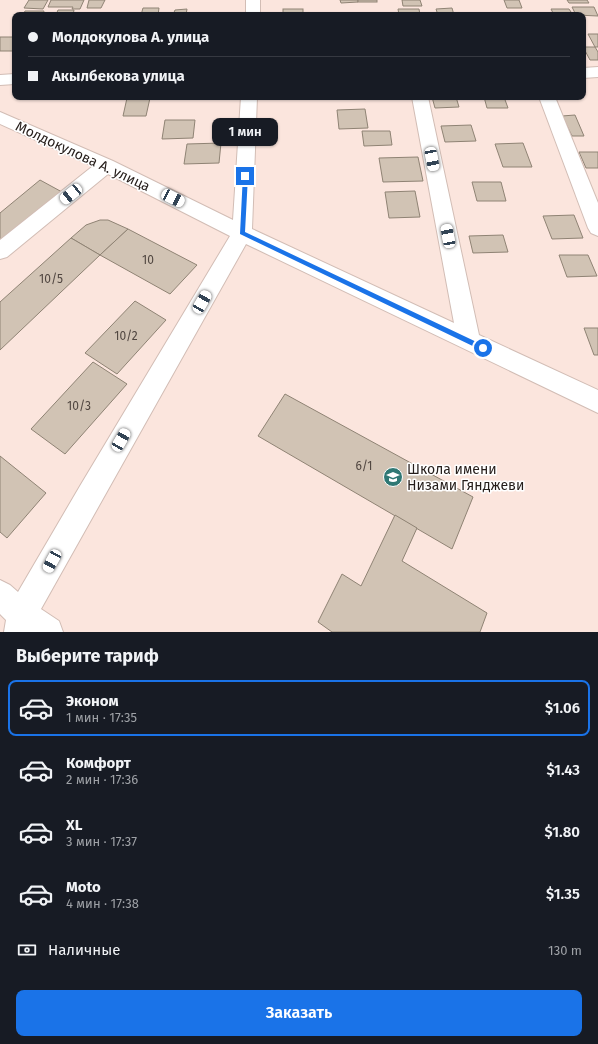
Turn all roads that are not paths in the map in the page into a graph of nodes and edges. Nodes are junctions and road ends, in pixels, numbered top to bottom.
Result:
1 (254, 0) edge
2 (253, 12) edge
3 (598, 72) edge
4 (586, 73) edge
5 (12, 79) edge
6 (0, 80) edge
7 (249, 100) edge
8 (421, 100) edge
9 (548, 100) edge
10 (0, 117) edge
11 (107, 165) junction
12 (598, 228) edge
13 (242, 233) junction
14 (0, 251) edge
15 (469, 341) junction
16 (598, 402) edge
17 (0, 595) edge
18 (21, 623) edge
19 (48, 632) edge

1 - 2 street
3 - 4 street
5 - 6 street
7 - 13 street
8 - 15 street
9 - 12 street
10 - 11 street, Молдокулова А. улица
11 - 13 street, Молдокулова А. улица
11 - 14 street
13 - 15 street, Молдокулова А. улица
13 - 18 street
15 - 16 street, Молдокулова А. улица
17 - 18 street
18 - 19 street

